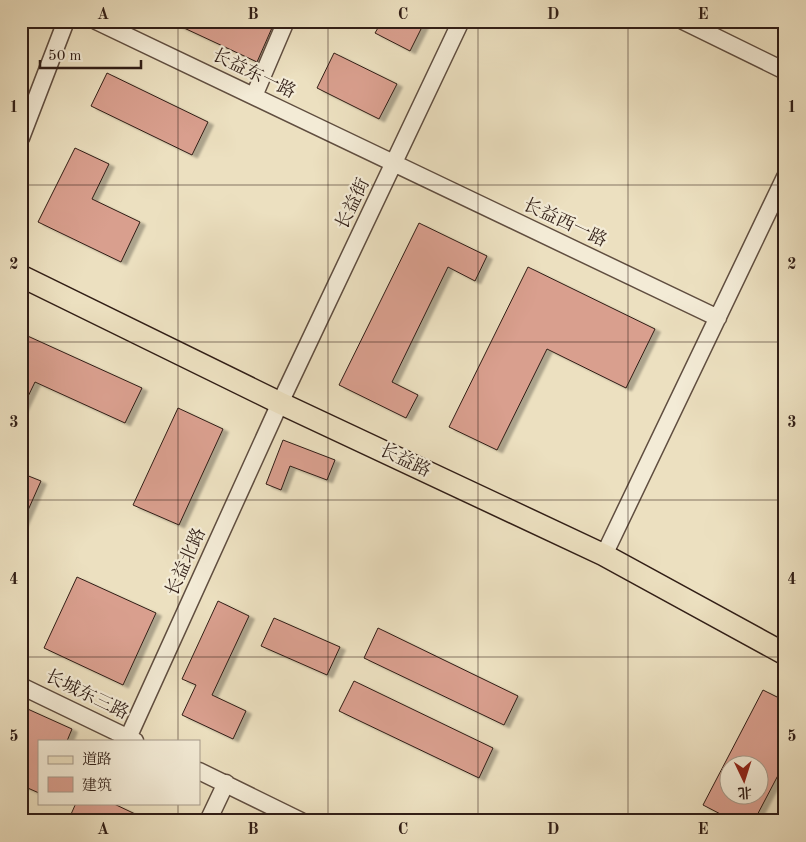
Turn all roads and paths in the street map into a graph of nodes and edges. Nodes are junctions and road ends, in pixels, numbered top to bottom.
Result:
1 (66, 21) edge
2 (96, 21) edge
3 (286, 21) edge
4 (462, 21) edge
5 (683, 21) edge
6 (785, 71) edge
7 (254, 96) junction
8 (21, 138) edge
9 (394, 164) junction
10 (785, 177) edge
11 (21, 276) edge
12 (718, 318) junction
13 (280, 403) junction
14 (604, 555) junction
15 (785, 654) edge
16 (21, 686) edge
17 (132, 739) edge
18 (200, 771) edge
19 (226, 783) junction
20 (208, 821) edge
21 (301, 821) edge

1 - 8 street
2 - 7 street, 长益东一路
3 - 7 street
4 - 9 street, 长益街
5 - 6 street
7 - 9 street, 长益东一路
9 - 12 street, 长益西一路
9 - 13 street, 长益街
10 - 12 street
11 - 13 main road, 长益路
12 - 14 street
13 - 14 main road, 长益路
13 - 17 street, 长益北路
14 - 15 main road, 长益路
16 - 17 street, 长城东三路
18 - 19 street
19 - 20 street
19 - 21 street

